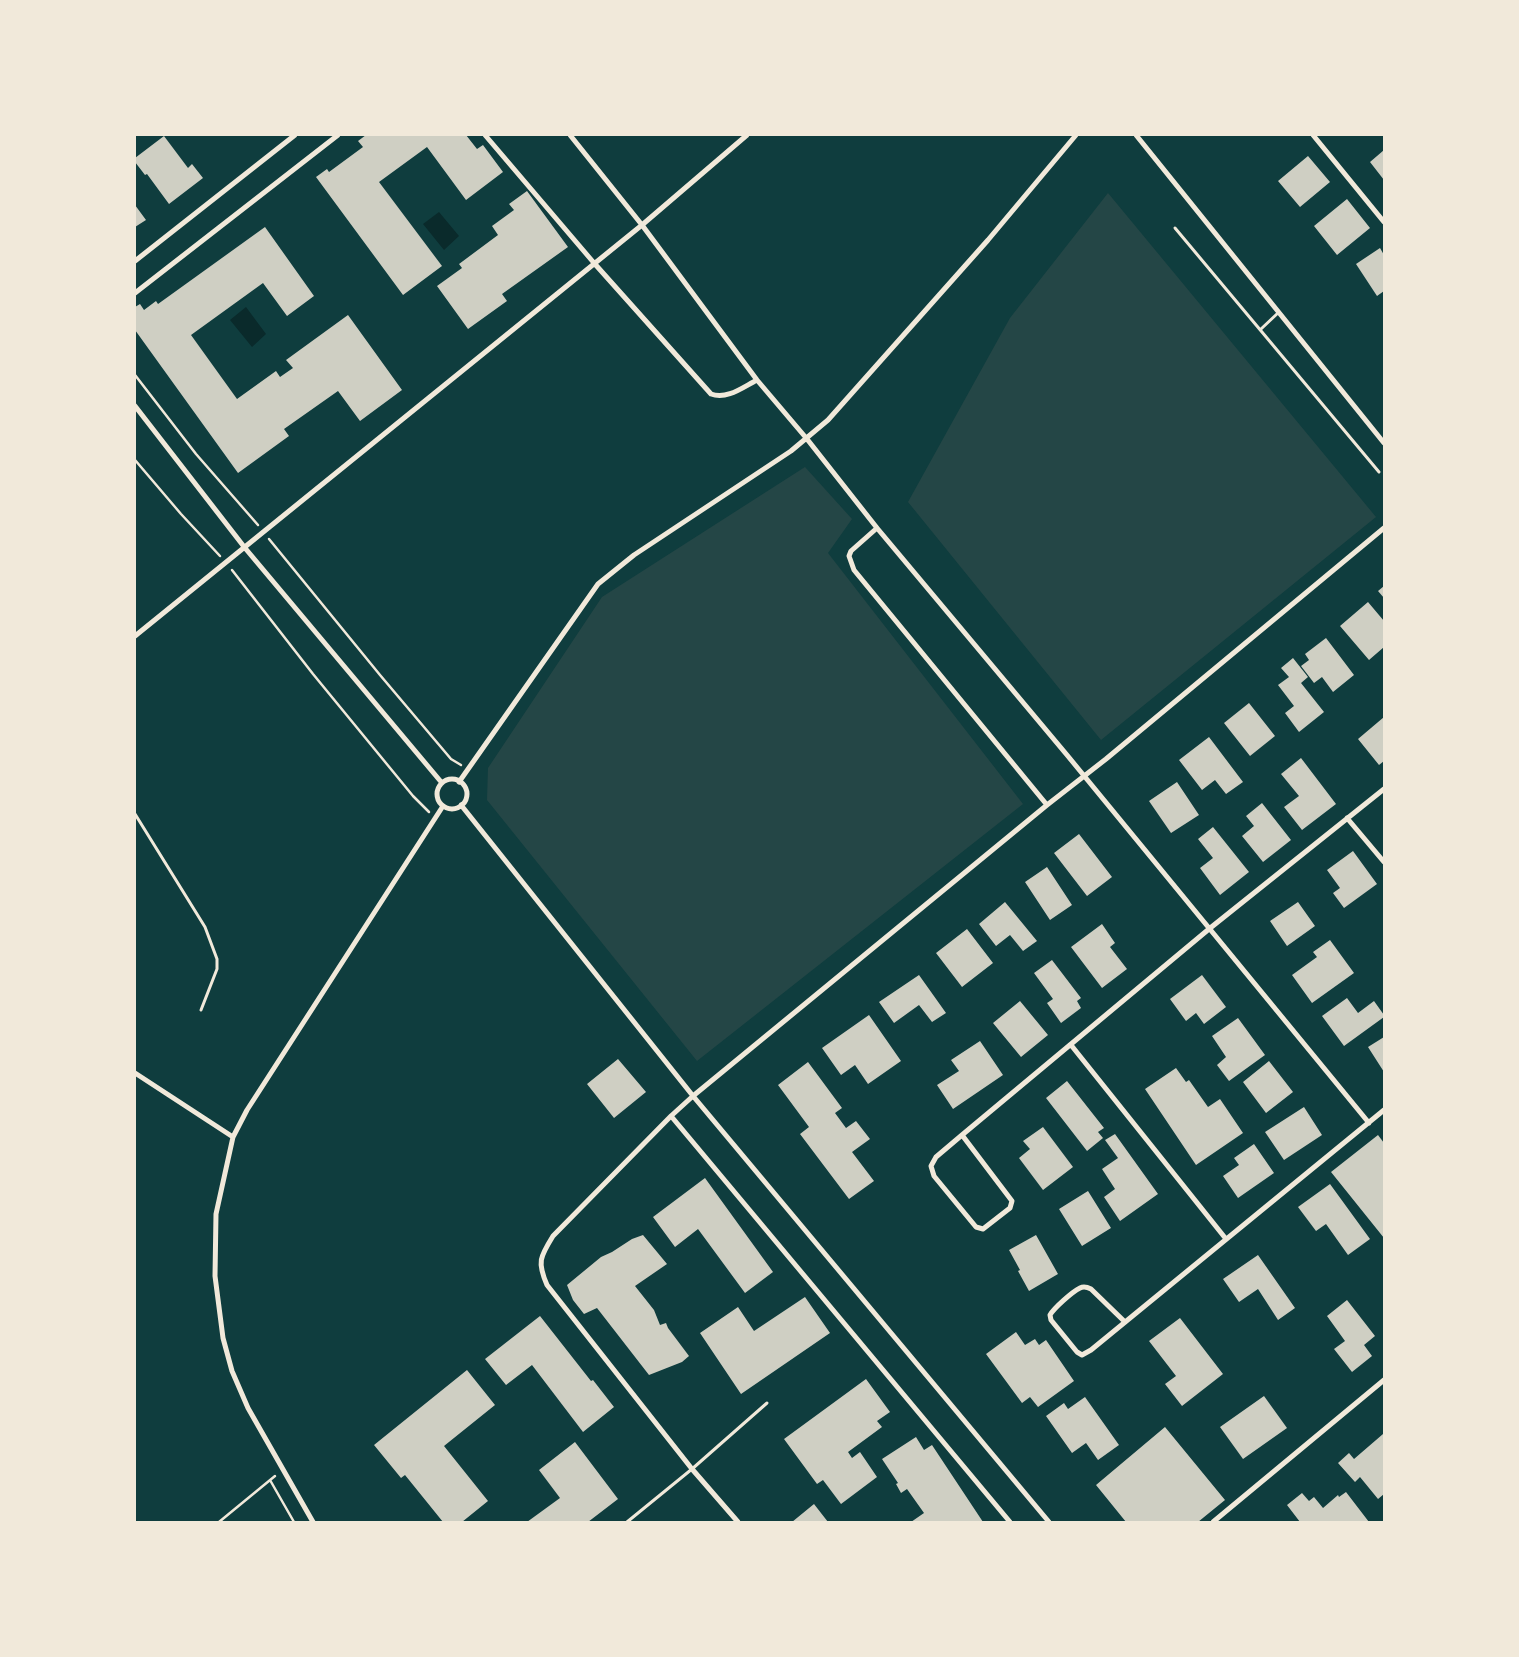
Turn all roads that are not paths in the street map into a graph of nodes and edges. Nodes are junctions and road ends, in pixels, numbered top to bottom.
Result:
1 (294, 135) edge
2 (338, 135) edge
3 (485, 135) edge
4 (570, 135) edge
5 (747, 135) edge
6 (1076, 135) edge
7 (1136, 135) edge
8 (1313, 135) edge
9 (1384, 222) edge
10 (642, 225) junction
11 (1175, 228) dead end
12 (135, 261) edge
13 (594, 263) junction
14 (135, 293) edge
15 (1279, 312) junction
16 (1261, 328) junction
17 (757, 380) junction
18 (135, 406) edge
19 (807, 439) junction
20 (1384, 443) edge
21 (1379, 472) dead end
22 (877, 528) junction
23 (1384, 528) edge
24 (245, 548) junction
25 (135, 636) edge
26 (1085, 776) junction
27 (459, 782) junction
28 (442, 783) junction
29 (1384, 789) edge
30 (461, 805) junction
31 (1048, 805) junction
32 (443, 806) junction
33 (135, 814) edge
34 (1348, 818) junction
35 (1384, 862) edge
36 (1209, 930) junction
37 (201, 1010) dead end
38 (1071, 1045) junction
39 (135, 1073) edge
40 (693, 1096) junction
41 (1384, 1110) edge
42 (671, 1116) junction
43 (1369, 1123) junction
44 (962, 1135) junction
45 (233, 1137) junction
46 (1226, 1239) junction
47 (1125, 1322) junction
48 (1384, 1380) edge
49 (767, 1403) dead end
50 (692, 1469) junction
51 (313, 1522) edge
52 (627, 1522) edge
53 (738, 1522) edge
54 (1010, 1522) edge
55 (1049, 1522) edge
56 (1212, 1522) edge

1 - 12 street
2 - 14 street
3 - 13 street
4 - 10 street
5 - 10 street
6 - 19 street
7 - 15 street
8 - 9 street
10 - 13 street
10 - 17 street
11 - 16 lane
13 - 17 street
13 - 24 street
15 - 16 lane
15 - 20 street
16 - 21 lane
17 - 19 street
18 - 24 street
19 - 22 street
19 - 27 street
22 - 26 street
22 - 31 street
23 - 26 street
24 - 25 street
24 - 28 street
26 - 31 street
26 - 36 street
27 - 28 street
27 - 30 street
28 - 32 street
29 - 34 street
30 - 32 street
30 - 40 street
31 - 40 street
32 - 45 street
33 - 37 lane
34 - 35 street
34 - 36 street
36 - 38 street
36 - 43 street
38 - 44 street
38 - 46 street
39 - 45 street
40 - 42 street
40 - 55 street
41 - 43 street
42 - 50 street
42 - 54 street
43 - 46 street
44 - 44 street
45 - 51 street
46 - 47 street
47 - 47 street
48 - 56 street
49 - 50 lane
50 - 52 lane
50 - 53 street

